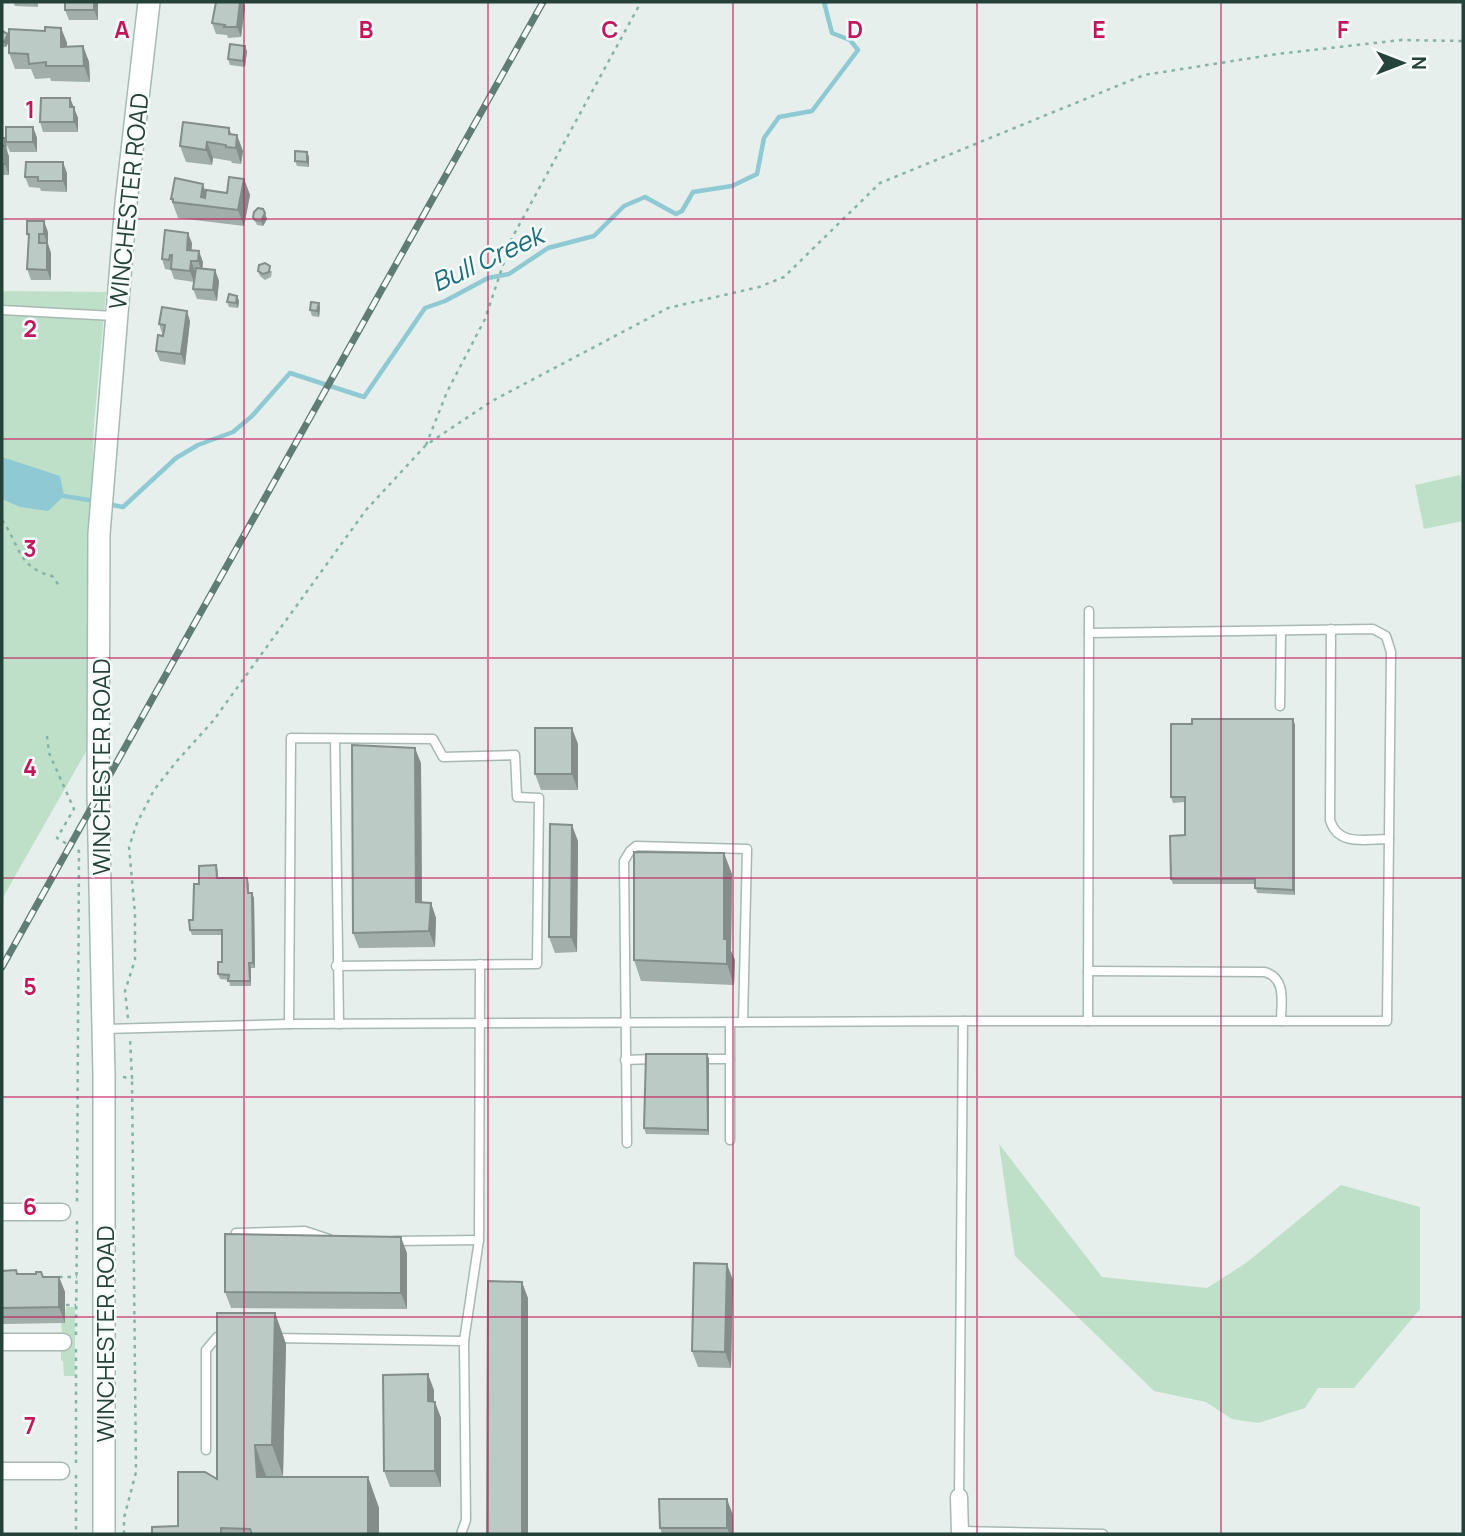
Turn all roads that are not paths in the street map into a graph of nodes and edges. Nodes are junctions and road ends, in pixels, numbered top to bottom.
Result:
1 (149, 2) edge
2 (2, 310) edge
3 (116, 316) junction
4 (1089, 611) dead end
5 (1331, 629) junction
6 (1280, 631) junction
7 (1089, 633) junction
8 (1280, 706) dead end
9 (335, 738) junction
10 (1389, 839) junction
11 (480, 964) junction
12 (336, 966) junction
13 (1088, 971) junction
14 (963, 1021) junction
15 (1088, 1021) junction
16 (1281, 1021) junction
17 (743, 1022) junction
18 (624, 1023) junction
19 (730, 1023) junction
20 (289, 1024) junction
21 (338, 1024) junction
22 (479, 1024) junction
23 (104, 1029) junction
24 (660, 1059) edge
25 (684, 1059) edge
26 (730, 1059) junction
27 (625, 1060) junction
28 (730, 1140) dead end
29 (627, 1143) dead end
30 (2, 1212) edge
31 (62, 1212) dead end
32 (236, 1233) edge
33 (381, 1241) edge
34 (479, 1241) junction
35 (339, 1242) edge
36 (231, 1337) edge
37 (259, 1338) edge
38 (464, 1340) junction
39 (2, 1342) edge
40 (64, 1342) dead end
41 (206, 1450) dead end
42 (2, 1471) edge
43 (61, 1471) dead end
44 (959, 1497) joint
45 (960, 1533) edge
46 (104, 1534) edge
47 (461, 1534) edge
48 (1103, 1534) edge

1 - 3 main road, WINCHESTER ROAD
2 - 3 lane
3 - 23 main road, WINCHESTER ROAD
4 - 7 lane
5 - 6 lane
5 - 10 lane
5 - 10 lane
6 - 7 lane
6 - 8 lane
7 - 13 lane
9 - 11 lane
9 - 12 lane
9 - 20 lane
10 - 16 lane
11 - 12 lane
11 - 22 lane
12 - 21 lane
13 - 15 lane
13 - 16 lane
14 - 15 lane
14 - 17 lane
14 - 44 lane
15 - 16 lane
17 - 18 lane
17 - 19 lane
18 - 19 lane
18 - 22 lane
18 - 27 lane
19 - 26 lane
20 - 21 lane
20 - 23 lane
21 - 22 lane
22 - 34 lane
23 - 46 main road, WINCHESTER ROAD
24 - 27 lane
25 - 26 lane
26 - 28 lane
27 - 29 lane
30 - 31 street
32 - 35 lane
33 - 34 lane
34 - 38 lane
36 - 41 lane
37 - 38 lane
38 - 47 lane
39 - 40 street
42 - 43 street
44 - 45 street
45 - 48 lane

